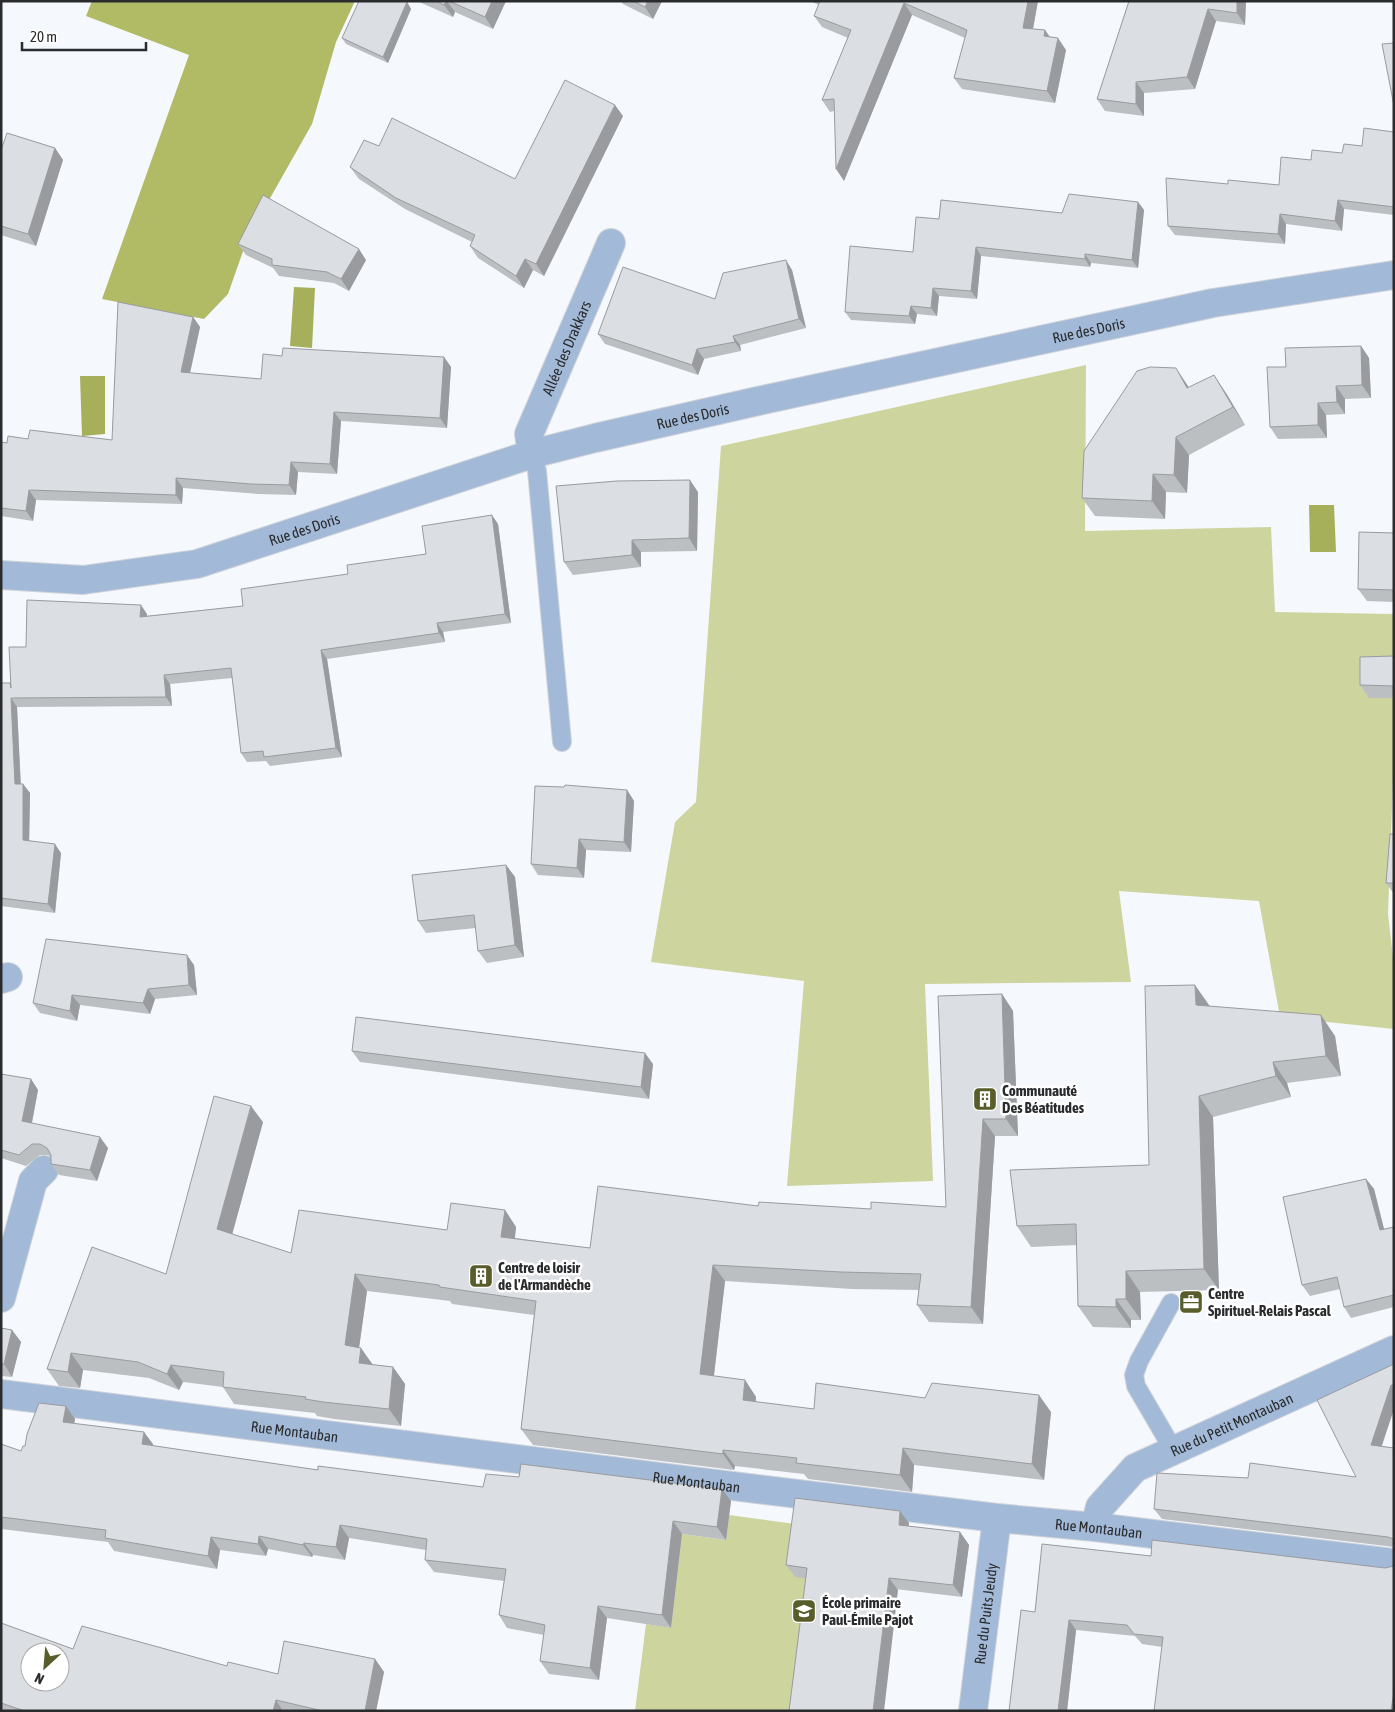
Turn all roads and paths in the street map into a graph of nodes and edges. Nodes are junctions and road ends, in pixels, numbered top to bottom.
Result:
1 (611, 243) dead end
2 (1394, 274) edge
3 (532, 454) junction
4 (1, 575) edge
5 (562, 742) dead end
6 (44, 1170) dead end
7 (1, 1298) edge
8 (1171, 1303) edge
9 (1394, 1350) edge
10 (1, 1394) edge
11 (1174, 1450) junction
12 (997, 1518) junction
13 (1095, 1527) junction
14 (1394, 1563) edge
15 (973, 1711) edge

1 - 3 street, Allée des Drakkars
2 - 3 street, Rue des Doris
3 - 4 street, Rue des Doris
3 - 5 lane
6 - 7 street
8 - 11 lane
9 - 11 street, Rue du Petit Montauban
10 - 12 street, Rue Montauban
11 - 13 street, Rue du Petit Montauban
12 - 13 street, Rue Montauban
12 - 15 street, Rue du Puits Jeudy
13 - 14 street, Rue Montauban

